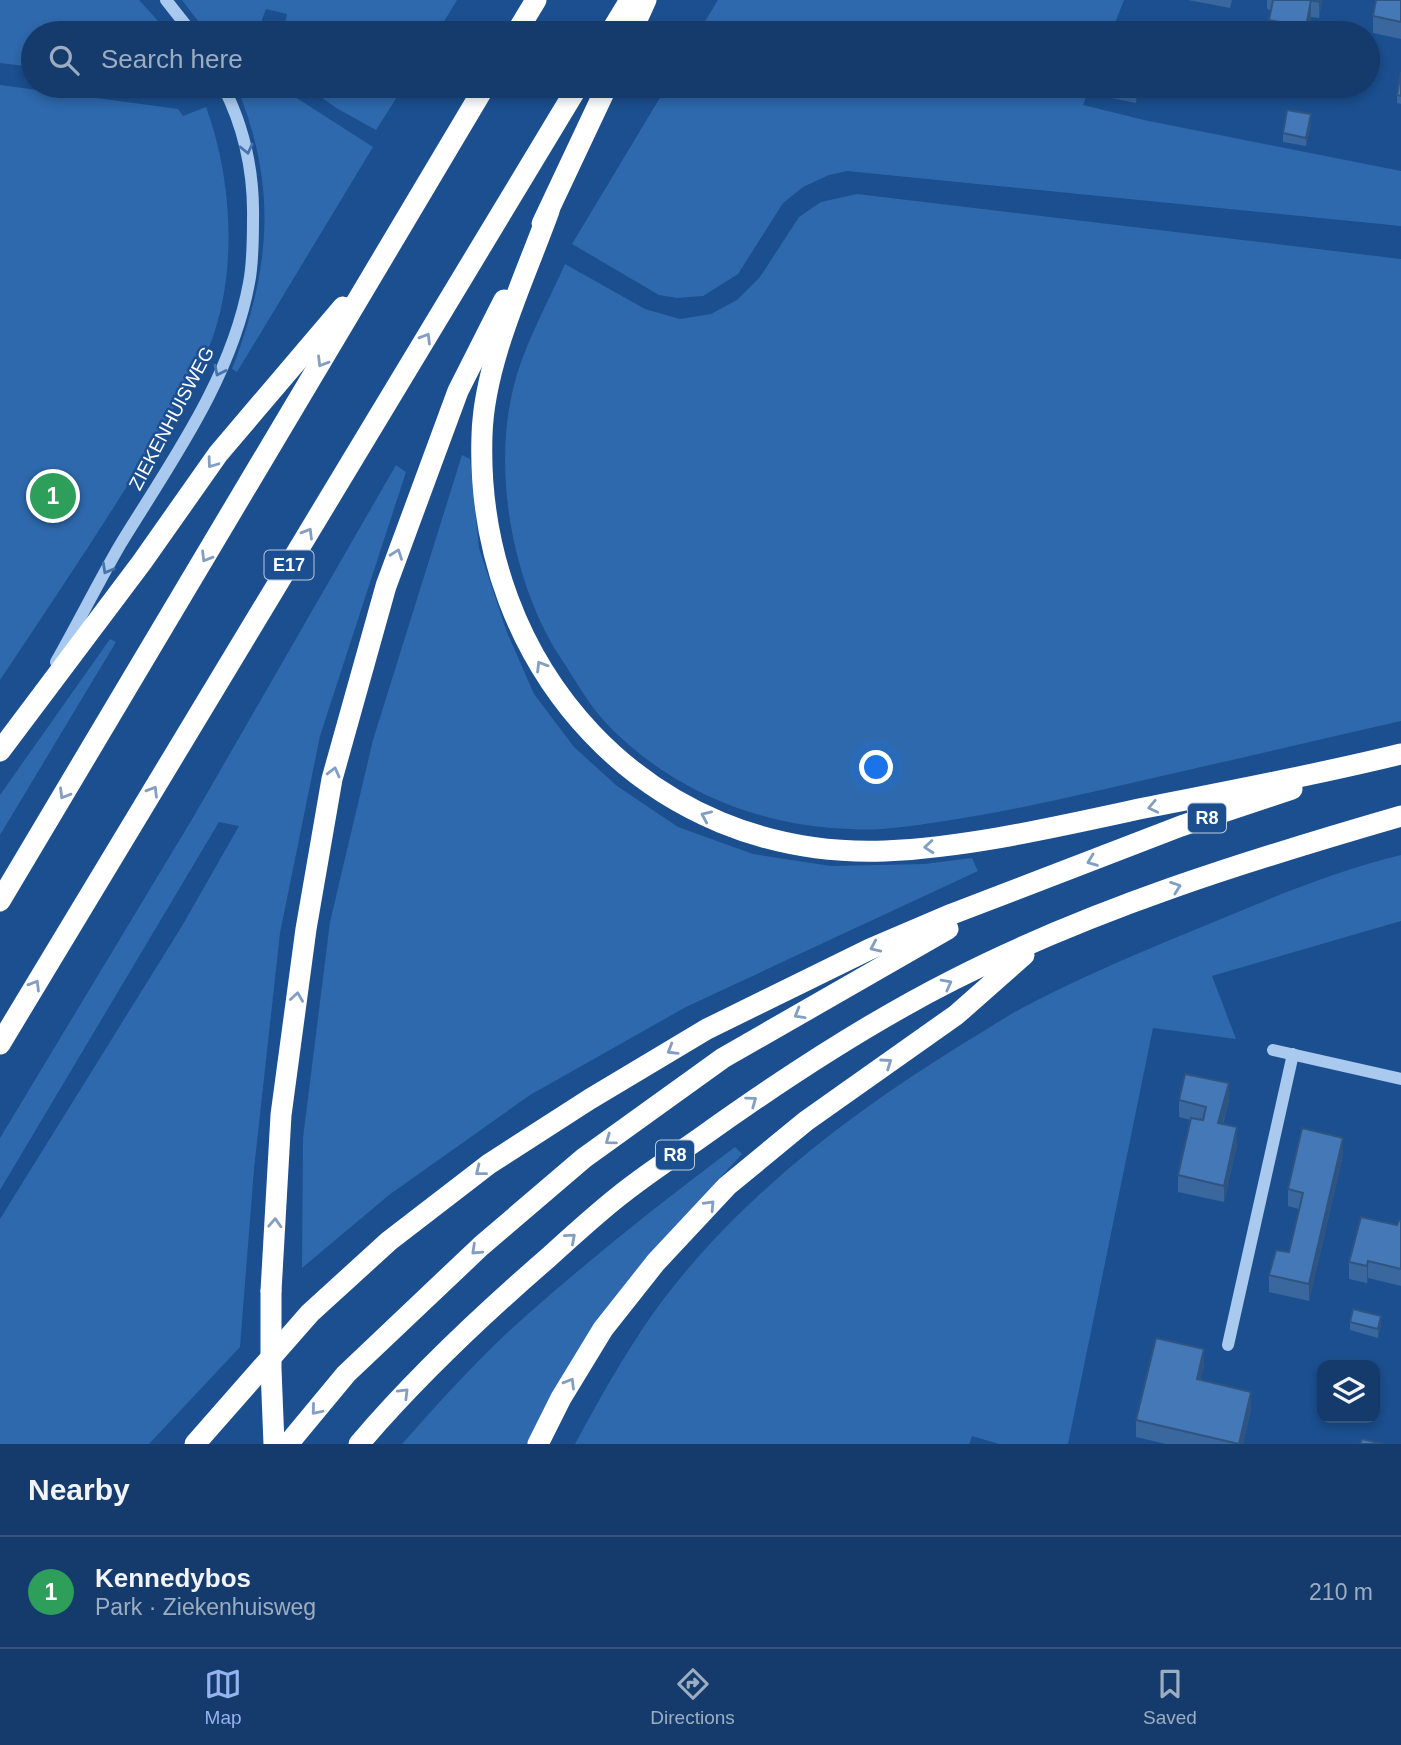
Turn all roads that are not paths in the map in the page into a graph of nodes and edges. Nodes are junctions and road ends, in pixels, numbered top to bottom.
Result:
1 (166, 0) edge
2 (536, 0) edge
3 (630, 0) edge
4 (646, 0) edge
5 (183, 21) edge
6 (523, 21) edge
7 (617, 21) edge
8 (636, 21) edge
9 (228, 98) edge
10 (478, 98) edge
11 (571, 98) edge
12 (601, 98) edge
13 (549, 211) junction
14 (382, 261) junction
15 (33, 704) junction
16 (0, 751) edge
17 (1394, 756) edge
18 (1401, 816) edge
19 (1029, 885) junction
20 (0, 901) edge
21 (1044, 938) junction
22 (0, 1044) edge
23 (1273, 1050) dead end
24 (1293, 1054) junction
25 (1401, 1079) edge
26 (1228, 1345) dead end
27 (195, 1444) edge
28 (275, 1444) edge
29 (288, 1444) edge
30 (359, 1444) edge
31 (538, 1444) edge

1 - 5 street
2 - 6 highway
3 - 7 highway
4 - 8 highway
9 -> 15 street, ZIEKENHUISWEG
10 - 14 highway
22 -> 11 highway, E17
12 - 13 highway
17 -> 13 highway
28 -> 13 highway, bridge
14 -> 15 highway
14 -> 20 highway
15 - 16 highway
17 -> 19 highway, R8
21 -> 18 highway, R8
19 -> 27 highway
19 -> 29 highway, R8
30 -> 21 highway, R8
31 -> 21 highway
23 - 24 street
24 - 25 street
24 - 26 street

